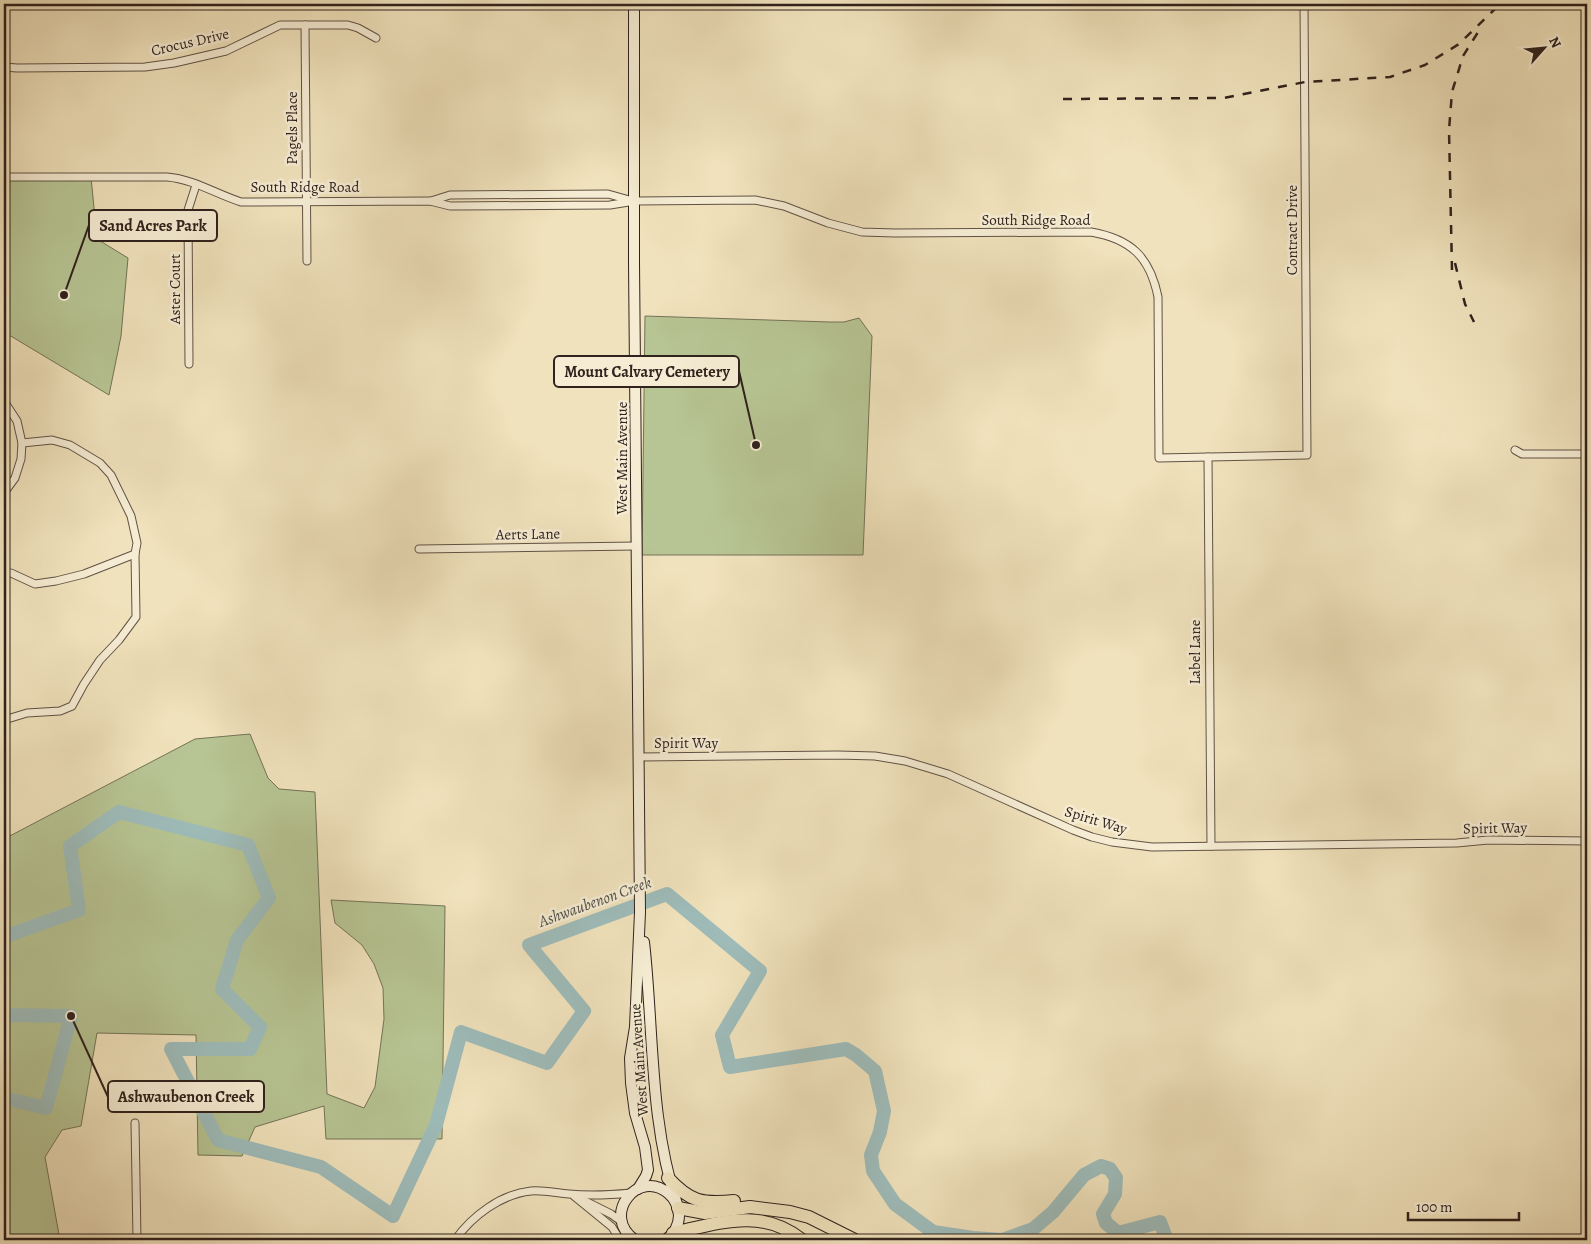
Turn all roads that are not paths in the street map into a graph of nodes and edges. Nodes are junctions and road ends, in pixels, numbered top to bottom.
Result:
1 (634, 4) edge
2 (1304, 4) edge
3 (305, 25) junction
4 (376, 38) dead end
5 (4, 67) edge
6 (4, 177) edge
7 (196, 185) junction
8 (307, 201) junction
9 (430, 201) junction
10 (635, 201) junction
11 (307, 261) dead end
12 (189, 364) dead end
13 (4, 401) edge
14 (22, 443) junction
15 (1516, 450) dead end
16 (1587, 454) edge
17 (1307, 455) joint
18 (1208, 457) junction
19 (4, 493) edge
20 (637, 546) junction
21 (419, 549) dead end
22 (134, 554) junction
23 (11, 573) dead end
24 (4, 720) edge
25 (639, 757) junction
26 (1587, 841) edge
27 (1211, 846) junction
28 (640, 912) junction
29 (135, 1123) dead end
30 (668, 1178) junction
31 (635, 1191) junction
32 (572, 1195) junction
33 (677, 1206) junction
34 (773, 1209) junction
35 (622, 1223) junction
36 (668, 1238) edge
37 (137, 1240) edge
38 (455, 1240) edge
39 (621, 1240) edge
40 (635, 1240) edge
41 (802, 1240) edge
42 (854, 1240) edge

1 - 10 main road, West Main Avenue
2 - 17 street, Contract Drive
3 - 4 street, Crocus Drive
3 - 5 street, Crocus Drive
3 - 8 street, Pagels Place
6 - 7 street, South Ridge Road
7 - 8 street, South Ridge Road
7 - 12 street, Aster Court
8 - 9 street, South Ridge Road
8 - 11 street, Pagels Place
9 - 10 street, South Ridge Road
9 - 10 street, South Ridge Road
10 - 18 street, South Ridge Road
10 - 20 main road, West Main Avenue
13 - 14 street
14 - 19 street
14 - 22 street
15 - 16 street
17 - 18 street, South Ridge Road
18 - 27 street, Label Lane
20 - 21 street, Aerts Lane
20 - 25 main road, West Main Avenue
22 - 23 street
22 - 24 street
25 - 27 street, Spirit Way
25 - 28 main road, West Main Avenue
26 - 27 street, Spirit Way
28 - 30 main road, West Main Avenue
28 - 31 main road, West Main Avenue
29 - 37 street
30 - 33 main road, West Main Avenue
30 - 34 highway
31 - 32 street
31 - 33 main road
31 - 35 main road, West Main Avenue
32 - 35 street
32 - 38 street
32 - 39 street
33 - 34 highway
33 - 36 main road
34 - 42 highway
35 - 39 main road
35 - 40 main road
36 - 41 highway

